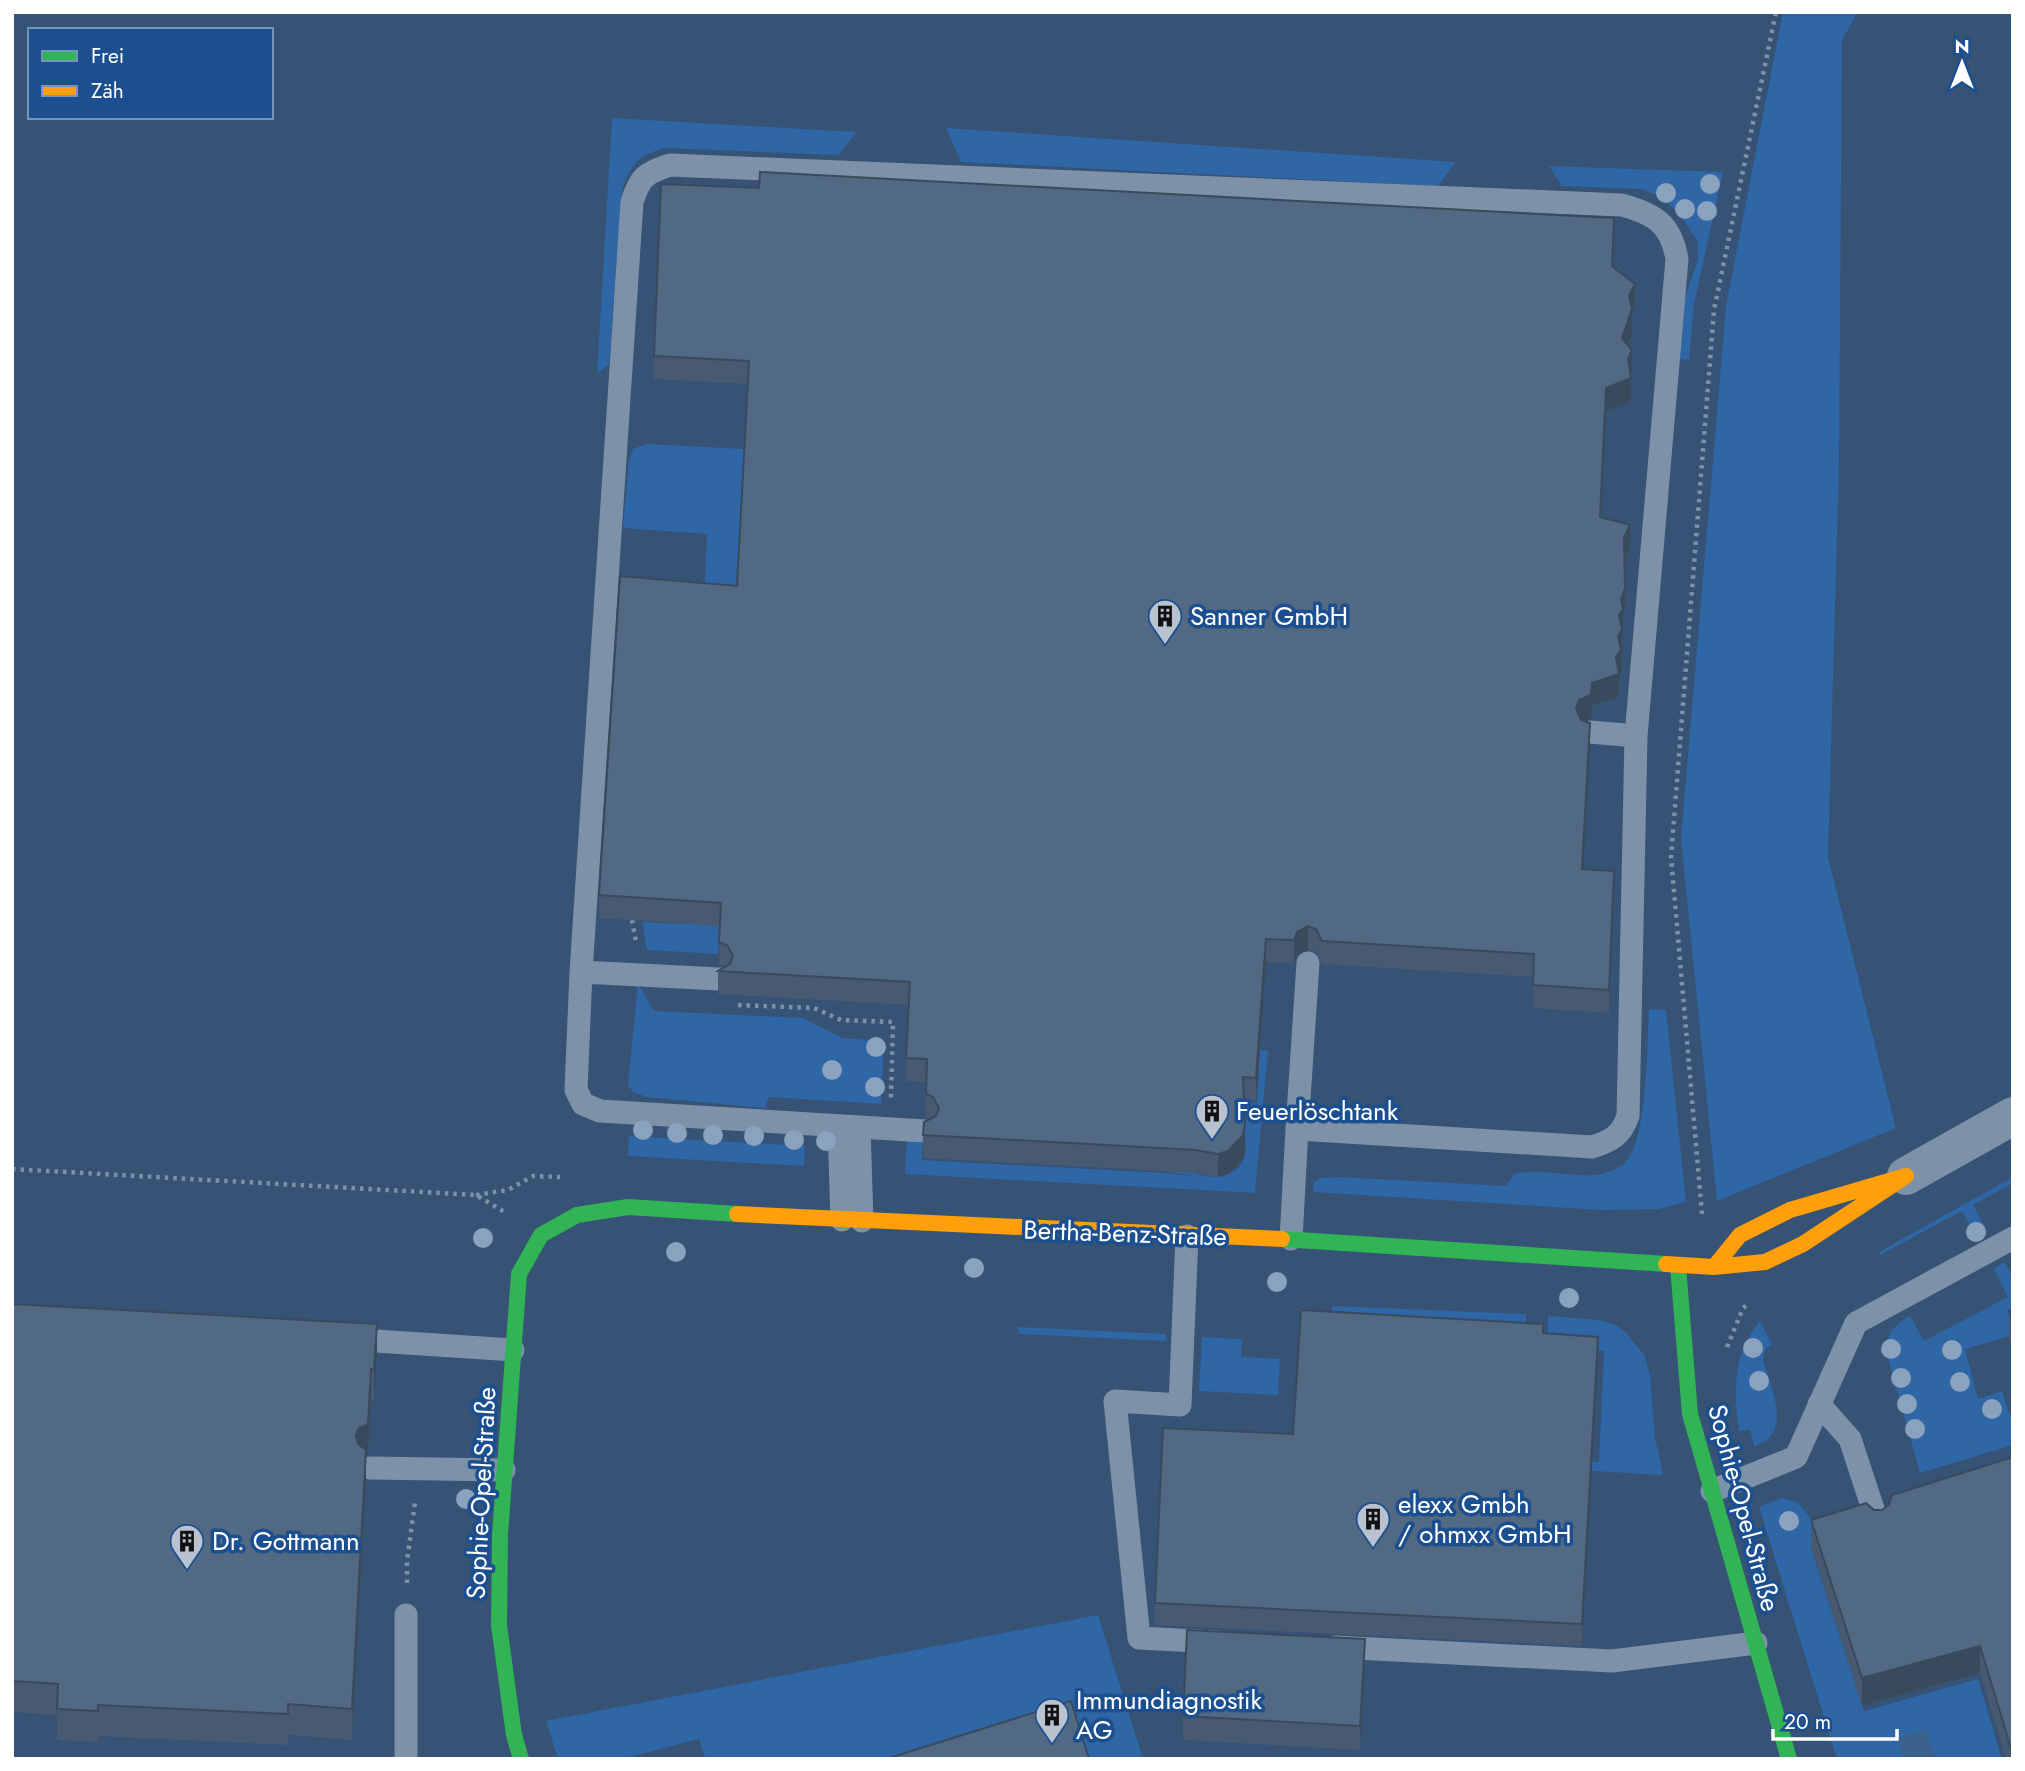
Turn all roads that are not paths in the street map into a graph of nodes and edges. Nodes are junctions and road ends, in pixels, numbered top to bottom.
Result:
1 (1590, 732) edge
2 (1636, 736) junction
3 (1308, 963) dead end
4 (581, 972) junction
5 (719, 979) dead end
6 (2013, 1116) edge
7 (849, 1128) junction
8 (1297, 1129) junction
9 (925, 1131) edge
10 (1906, 1176) junction
11 (852, 1220) junction
12 (541, 1235) joint
13 (1186, 1236) junction
14 (2013, 1238) edge
15 (1292, 1240) junction
16 (1678, 1266) junction
17 (1709, 1267) junction
18 (318, 1337) edge
19 (513, 1350) junction
20 (1819, 1404) junction
21 (370, 1468) dead end
22 (505, 1471) junction
23 (1712, 1491) junction
24 (1878, 1524) edge
25 (406, 1615) road end
26 (1236, 1643) edge
27 (1756, 1643) junction
28 (1320, 1647) edge
29 (406, 1759) edge
30 (521, 1759) edge
31 (1788, 1759) edge

1 - 2 lane
2 - 4 lane
2 - 8 lane
3 - 8 lane
4 - 5 lane
4 - 7 lane
6 - 10 street, Bertha-Benz-Straße
7 - 9 lane
7 - 11 lane
8 - 15 lane
10 - 17 street, Bertha-Benz-Straße
10 - 17 street, Bertha-Benz-Straße
11 - 12 street, Bertha-Benz-Straße
11 - 13 street, Bertha-Benz-Straße
12 - 19 street, Sophie-Opel-Straße
13 - 15 street, Bertha-Benz-Straße
13 - 26 lane
14 - 20 lane
15 - 16 street, Bertha-Benz-Straße
16 - 17 street, Bertha-Benz-Straße
16 - 23 street, Sophie-Opel-Straße
18 - 19 lane
19 - 22 street, Sophie-Opel-Straße
20 - 23 lane
20 - 24 lane
21 - 22 lane
22 - 30 street, Sophie-Opel-Straße
23 - 27 street, Sophie-Opel-Straße
25 - 29 lane
27 - 28 lane
27 - 31 street, Sophie-Opel-Straße

